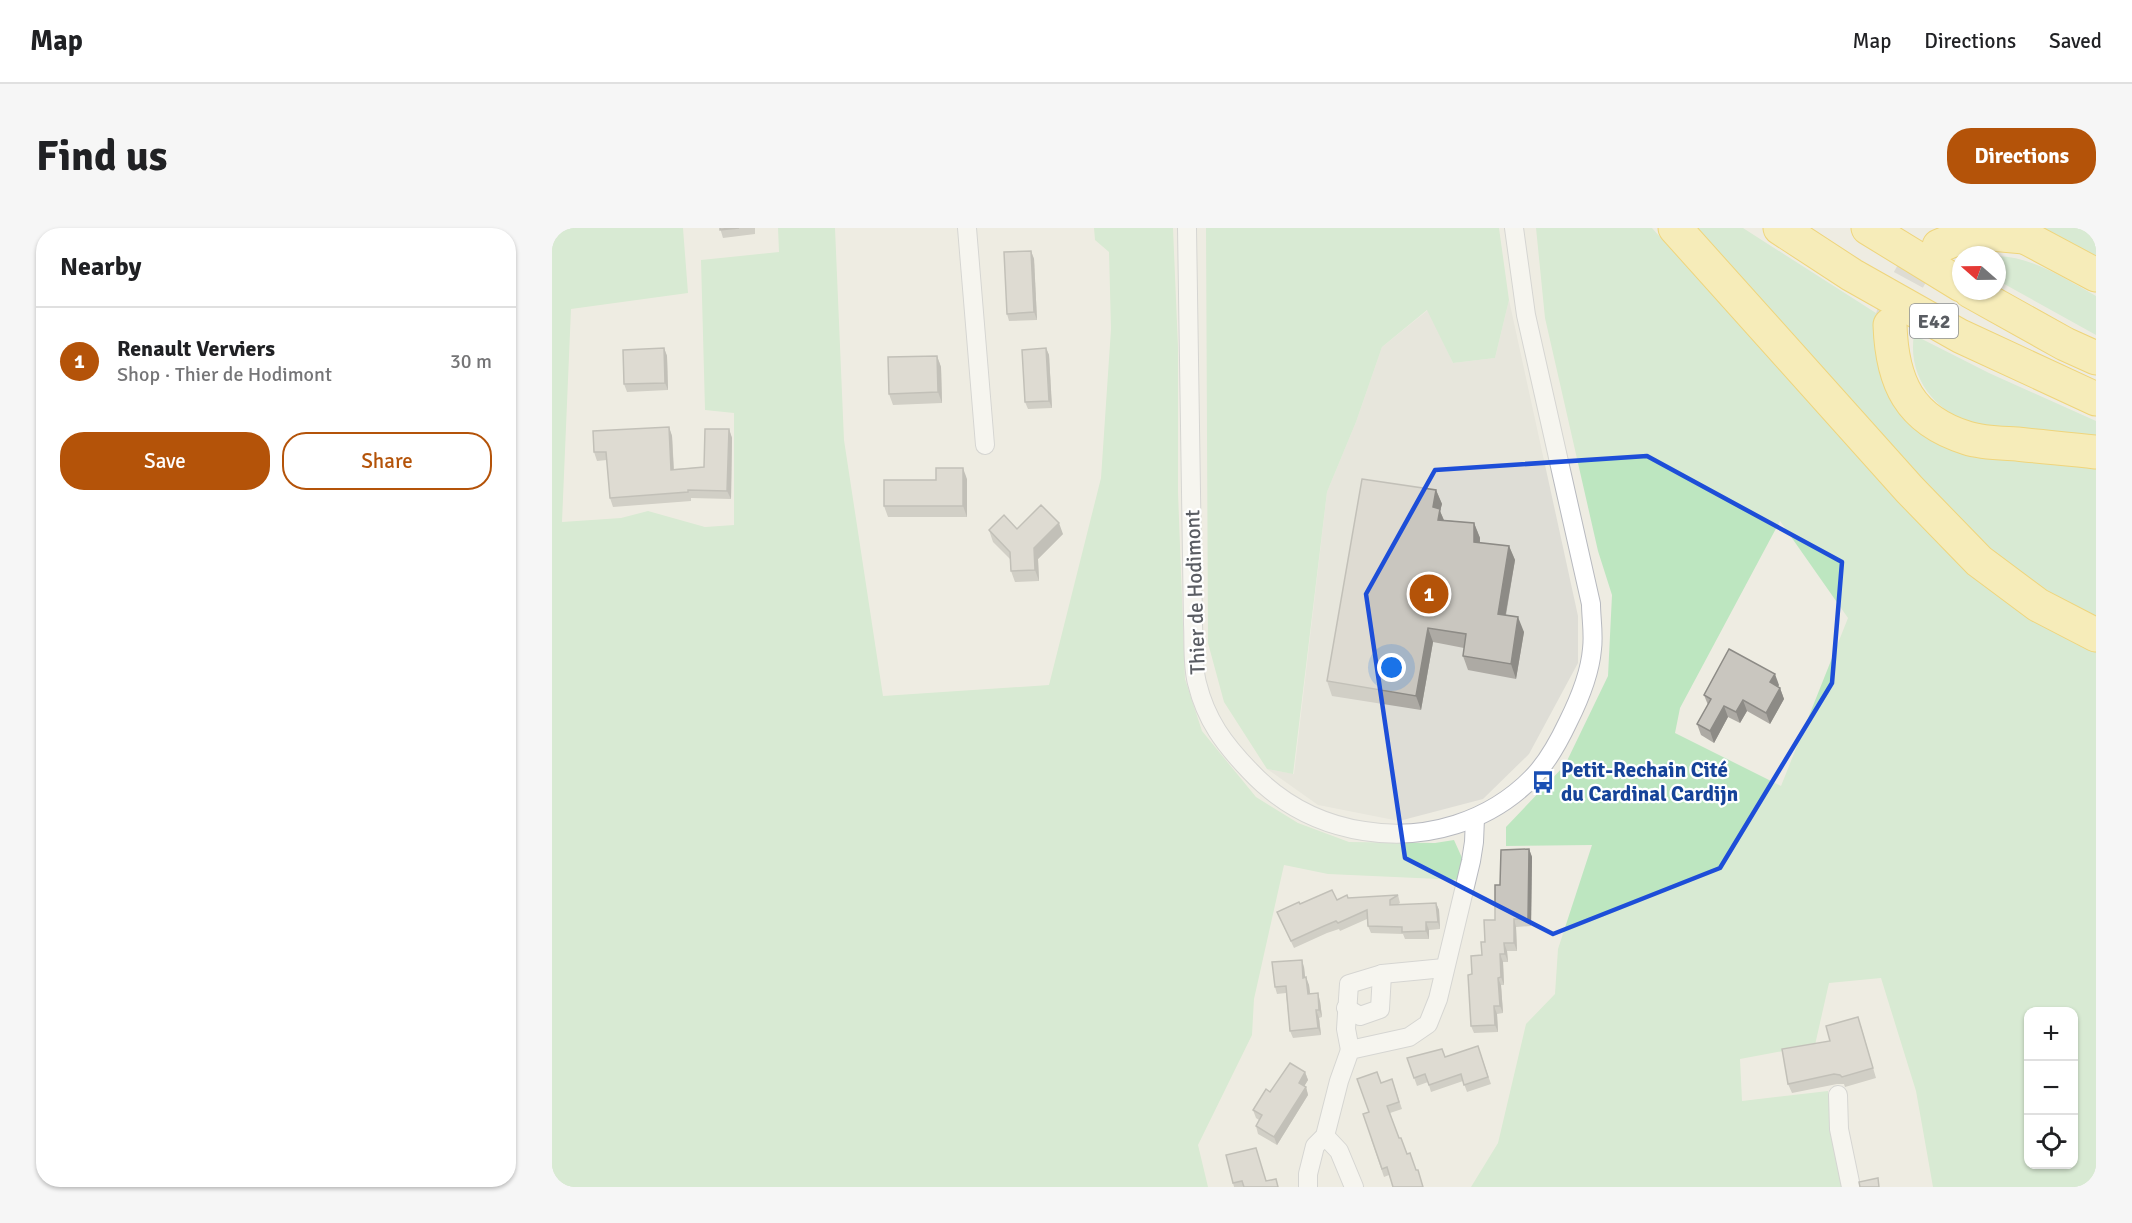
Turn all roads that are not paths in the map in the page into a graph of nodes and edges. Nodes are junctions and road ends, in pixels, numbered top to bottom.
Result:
1 (967, 228) edge
2 (1187, 228) edge
3 (1514, 228) edge
4 (1675, 228) edge
5 (1780, 228) edge
6 (1868, 228) edge
7 (2016, 232) edge
8 (1939, 246) tunnel mouth
9 (2096, 276) edge
10 (1952, 279) edge
11 (1986, 300) edge
12 (1890, 325) tunnel mouth
13 (2096, 358) edge
14 (2096, 399) edge
15 (985, 445) dead end
16 (2096, 452) edge
17 (2096, 634) edge
18 (1475, 818) junction
19 (1444, 968) junction
20 (1382, 974) junction
21 (1346, 1008) junction
22 (1350, 1050) junction
23 (1838, 1095) dead end
24 (1325, 1136) junction
25 (1308, 1187) edge
26 (1354, 1187) edge
27 (1851, 1187) edge

1 - 15 street
2 - 18 street, Thier de Hodimont
3 - 18 street, Thier de Hodimont
4 - 17 highway
5 - 14 highway, E42
6 - 10 highway, E42
7 - 8 highway
7 - 9 highway
11 - 13 highway, E42
12 - 16 highway
18 - 19 street
19 - 20 street
19 - 22 street
20 - 21 street
20 - 21 street
21 - 22 street
22 - 24 street
23 - 27 street
24 - 25 street
24 - 26 street

